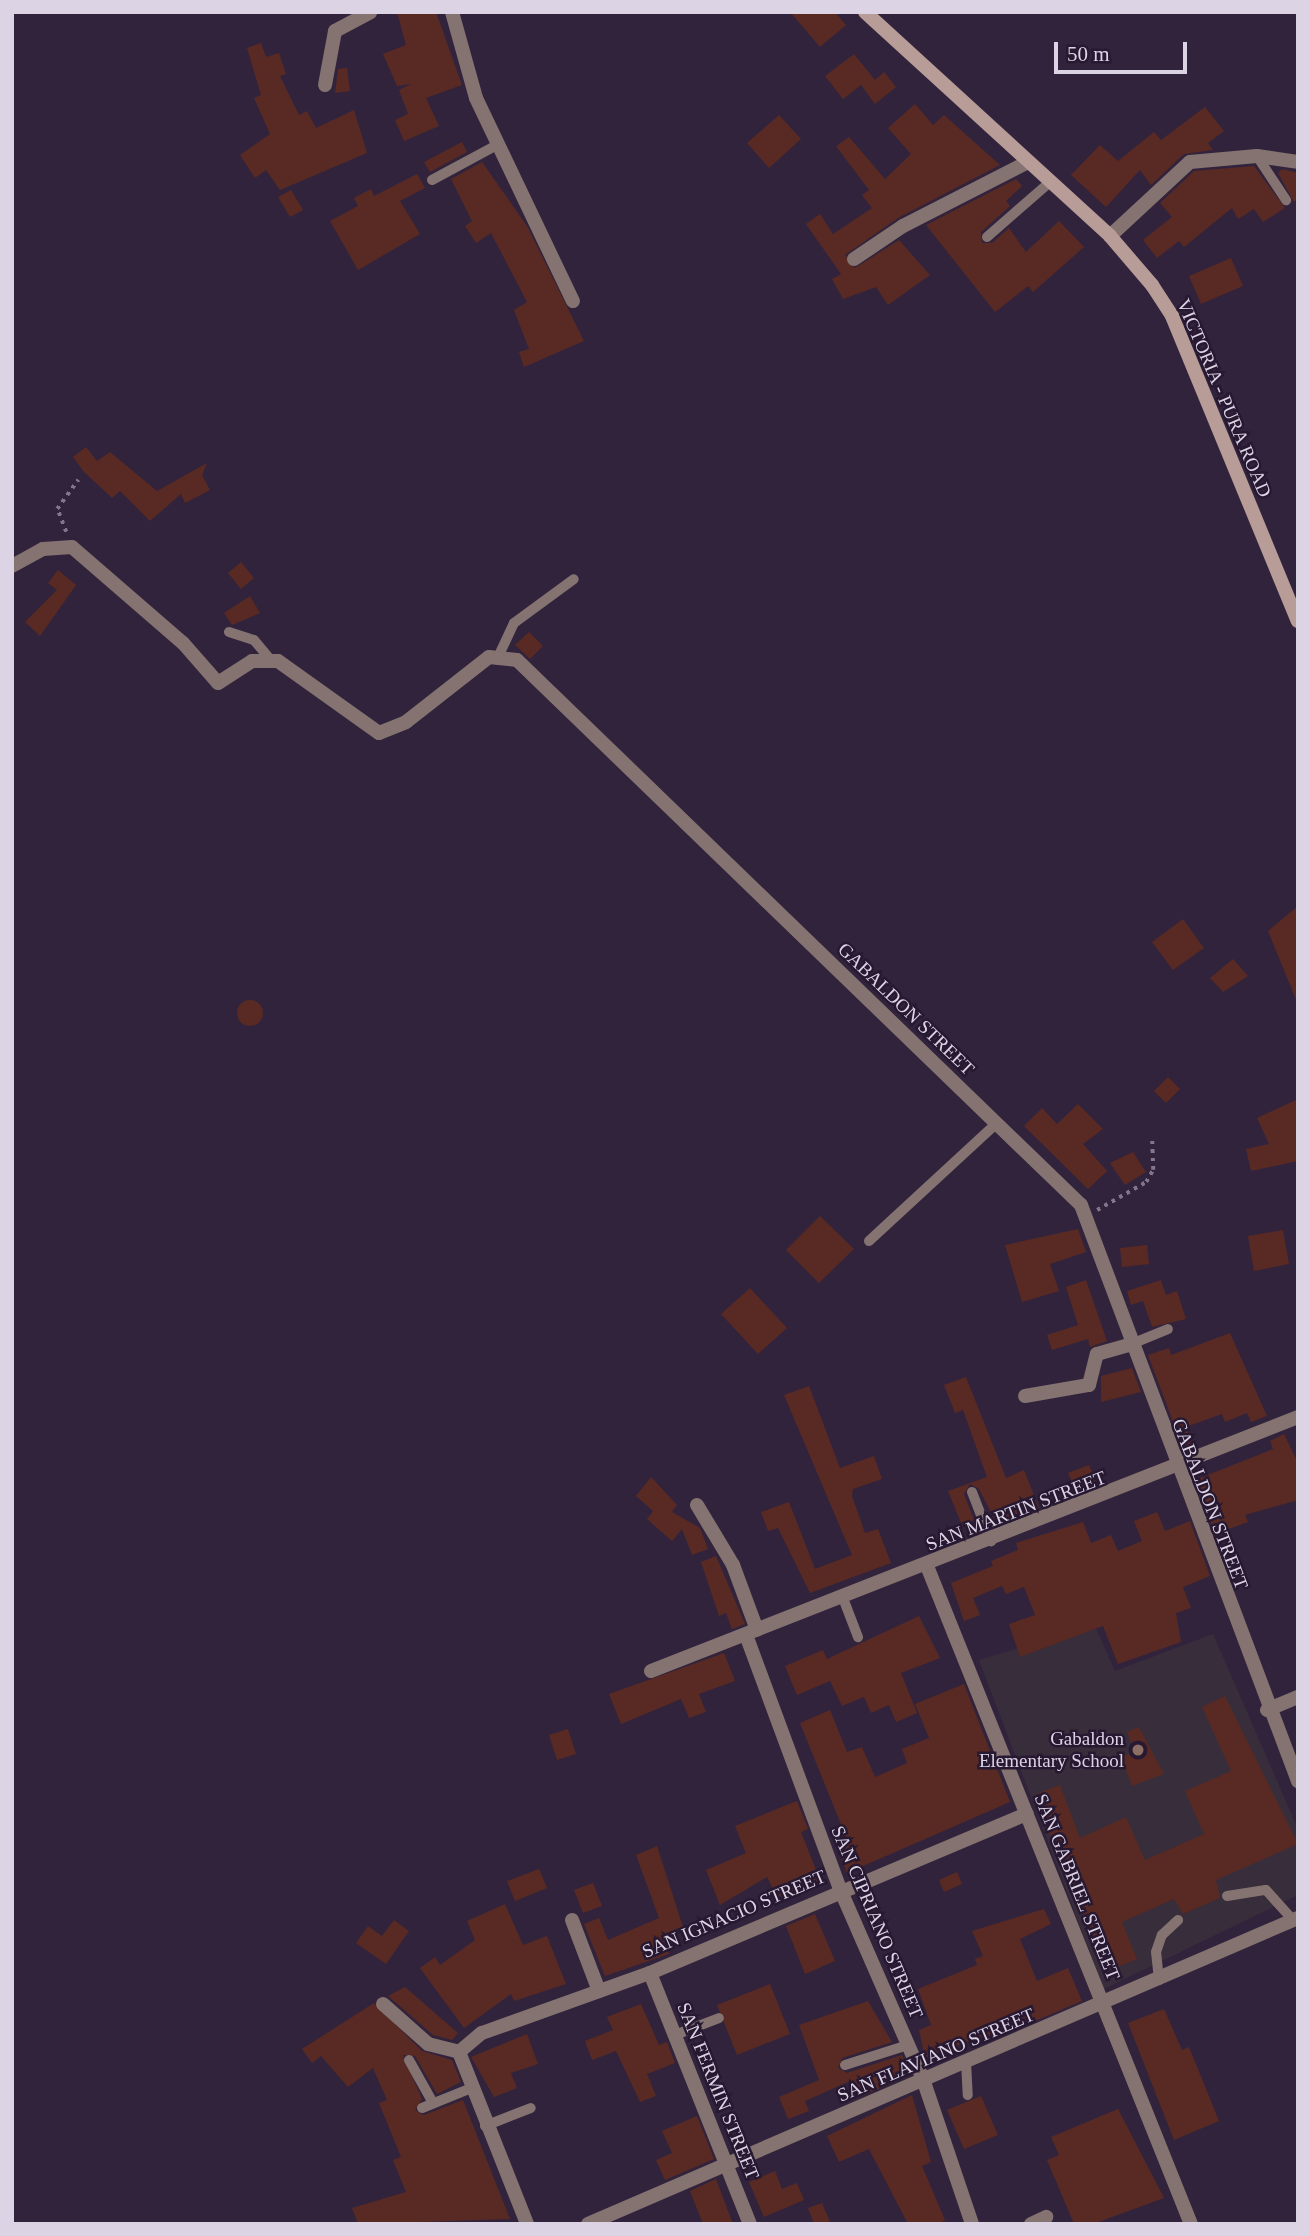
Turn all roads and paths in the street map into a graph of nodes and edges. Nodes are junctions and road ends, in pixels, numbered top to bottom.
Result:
1 (370, 12) edge
2 (452, 12) edge
3 (865, 12) edge
4 (326, 85) dead end
5 (497, 145) junction
6 (1257, 156) junction
7 (1028, 162) junction
8 (1298, 162) edge
9 (432, 180) dead end
10 (1050, 182) junction
11 (1286, 200) dead end
12 (1110, 236) junction
13 (987, 237) dead end
14 (854, 259) dead end
15 (572, 301) dead end
16 (78, 480) dead end
17 (72, 547) junction
18 (12, 566) edge
19 (574, 579) dead end
20 (1298, 621) edge
21 (229, 632) dead end
22 (499, 655) junction
23 (271, 660) junction
24 (997, 1123) junction
25 (1152, 1138) dead end
26 (1086, 1216) junction
27 (869, 1241) dead end
28 (1168, 1329) dead end
29 (1129, 1345) junction
30 (1026, 1396) dead end
31 (1298, 1417) edge
32 (1176, 1469) junction
33 (972, 1492) dead end
34 (697, 1505) dead end
35 (991, 1541) junction
36 (927, 1566) junction
37 (843, 1598) junction
38 (751, 1632) junction
39 (858, 1637) dead end
40 (651, 1671) dead end
41 (1298, 1697) edge
42 (1267, 1710) junction
43 (1298, 1781) edge
44 (1027, 1814) junction
45 (840, 1889) junction
46 (1227, 1896) dead end
47 (1295, 1919) edge
48 (572, 1920) dead end
49 (1178, 1920) dead end
50 (650, 1973) junction
51 (1159, 1980) junction
52 (599, 1991) junction
53 (383, 2004) dead end
54 (1104, 2005) junction
55 (719, 2018) dead end
56 (675, 2035) junction
57 (908, 2045) junction
58 (459, 2052) junction
59 (409, 2060) dead end
60 (966, 2062) junction
61 (845, 2065) dead end
62 (923, 2079) junction
63 (469, 2089) junction
64 (968, 2095) dead end
65 (531, 2108) dead end
66 (485, 2126) junction
67 (727, 2167) junction
68 (1046, 2217) dead end
69 (527, 2224) edge
70 (588, 2224) edge
71 (750, 2224) edge
72 (972, 2224) edge
73 (1031, 2224) edge
74 (1191, 2224) edge

1 - 4 street
2 - 5 street
3 - 7 main road, VICTORIA - PURA ROAD
5 - 9 lane
5 - 15 street
6 - 8 street
6 - 11 lane
6 - 12 street
7 - 10 main road, VICTORIA - PURA ROAD
7 - 14 street
10 - 12 main road, VICTORIA - PURA ROAD
10 - 13 lane
12 - 20 main road, VICTORIA - PURA ROAD
16 - 17 path
17 - 18 street
17 - 23 street
19 - 22 lane
21 - 23 lane
22 - 23 street
22 - 24 street, GABALDON STREET
24 - 26 street, GABALDON STREET
24 - 27 lane
25 - 26 path
26 - 29 street, GABALDON STREET
28 - 29 lane
29 - 30 street
29 - 32 street, GABALDON STREET
31 - 32 street, SAN MARTIN STREET
32 - 35 street, SAN MARTIN STREET
32 - 42 street, GABALDON STREET
33 - 35 lane
34 - 38 street, SAN CIPRIANO STREET
35 - 36 street, SAN MARTIN STREET
36 - 37 street, SAN MARTIN STREET
36 - 44 street, SAN GABRIEL STREET
37 - 38 street, SAN MARTIN STREET
37 - 39 lane
38 - 40 street, SAN MARTIN STREET
38 - 45 street, SAN CIPRIANO STREET
41 - 42 street
42 - 43 street, GABALDON STREET
44 - 45 street, SAN IGNACIO STREET
44 - 54 street, SAN GABRIEL STREET
45 - 50 street, SAN IGNACIO STREET
45 - 57 street, SAN CIPRIANO STREET
46 - 47 lane
47 - 51 street, SAN FLAVIANO STREET
48 - 52 street
49 - 51 lane
50 - 52 street, SAN IGNACIO STREET
50 - 56 street, SAN FERMIN STREET
51 - 54 street, SAN FLAVIANO STREET
52 - 58 street, SAN IGNACIO STREET
53 - 58 street
54 - 60 street, SAN FLAVIANO STREET
54 - 74 street, SAN GABRIEL STREET
55 - 56 lane
56 - 67 street, SAN FERMIN STREET
57 - 61 lane
57 - 62 street, SAN CIPRIANO STREET
58 - 63 street
59 - 63 lane
60 - 62 street, SAN FLAVIANO STREET
60 - 64 lane
62 - 67 street, SAN FLAVIANO STREET
62 - 72 street, SAN CIPRIANO STREET
63 - 66 street
65 - 66 lane
66 - 69 street
67 - 70 street, SAN FLAVIANO STREET
67 - 71 street, SAN FERMIN STREET
68 - 73 street

